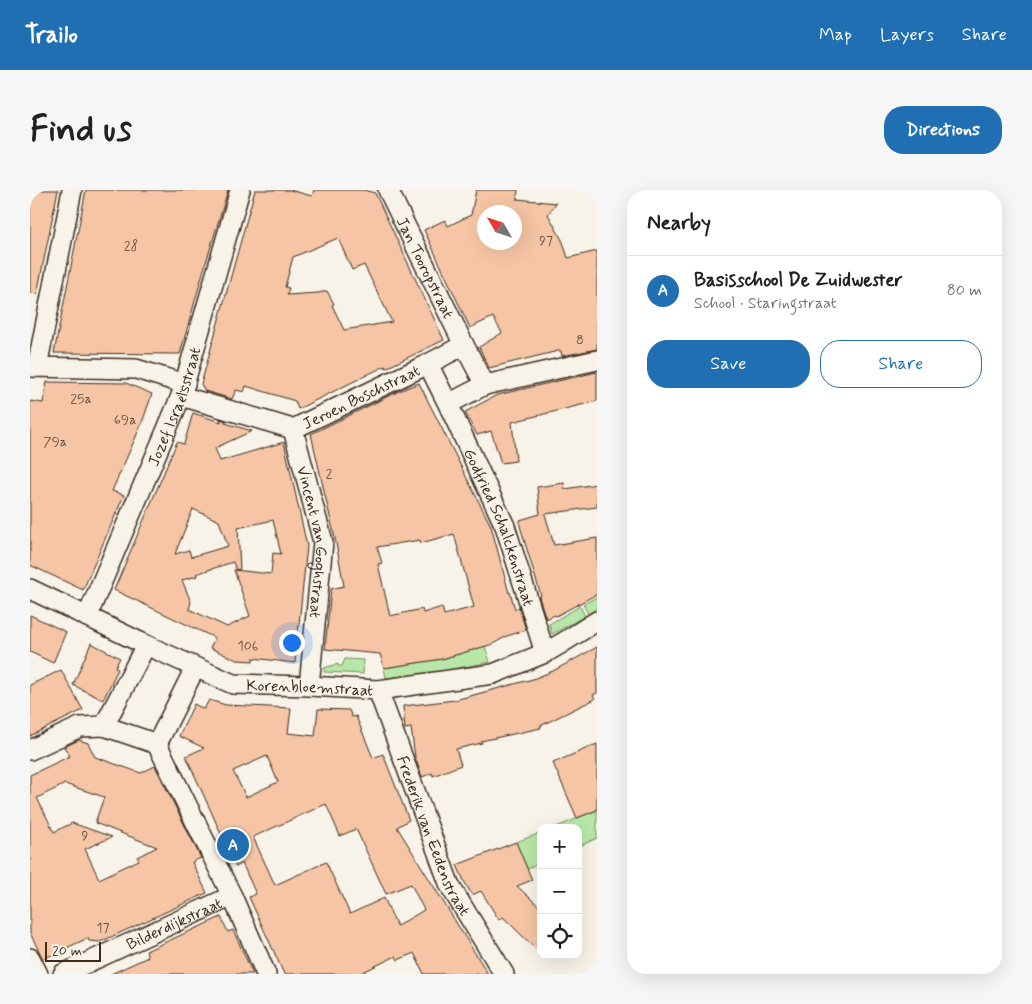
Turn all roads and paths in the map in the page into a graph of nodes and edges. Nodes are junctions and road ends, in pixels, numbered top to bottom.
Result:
1 (72, 190) edge
2 (240, 190) edge
3 (388, 190) edge
4 (464, 345) junction
5 (597, 360) edge
6 (428, 364) junction
7 (34, 367) edge
8 (484, 385) junction
9 (183, 390) junction
10 (448, 404) junction
11 (293, 429) junction
12 (30, 589) edge
13 (87, 616) junction
14 (597, 621) edge
15 (146, 645) junction
16 (545, 653) junction
17 (195, 668) junction
18 (309, 686) junction
19 (378, 690) junction
20 (104, 726) junction
21 (157, 744) junction
22 (30, 750) edge
23 (232, 896) junction
24 (30, 958) edge
25 (38, 974) edge
26 (63, 974) edge
27 (266, 974) edge
28 (504, 974) edge

1 - 7 street
2 - 9 street, Jozef Israëlsstraat
3 - 4 street, Jan Tooropstraat
4 - 6 street, Jeroen Boschstraat
4 - 8 street, Jan Tooropstraat
5 - 8 street
6 - 10 street, Godfried Schalckenstraat
6 - 11 street, Jeroen Boschstraat
7 - 9 street, Jeroen Boschstraat
8 - 10 street
9 - 11 street, Jeroen Boschstraat
9 - 13 street, Jozef Israëlsstraat
10 - 16 street, Godfried Schalckenstraat
11 - 18 street, Vincent van Goghstraat
12 - 13 street, Korenbloemstraat
13 - 15 street, Korenbloemstraat
14 - 16 street, Korenbloemstraat
15 - 17 street, Korenbloemstraat
15 - 20 street
16 - 19 street, Korenbloemstraat
17 - 18 street, Korenbloemstraat
17 - 21 street
18 - 19 street, Korenbloemstraat
19 - 28 street, Frederik van Eedenstraat
20 - 21 street
20 - 22 street
21 - 23 street
23 - 26 street, Bilderdijkstraat
23 - 27 street
24 - 25 street

